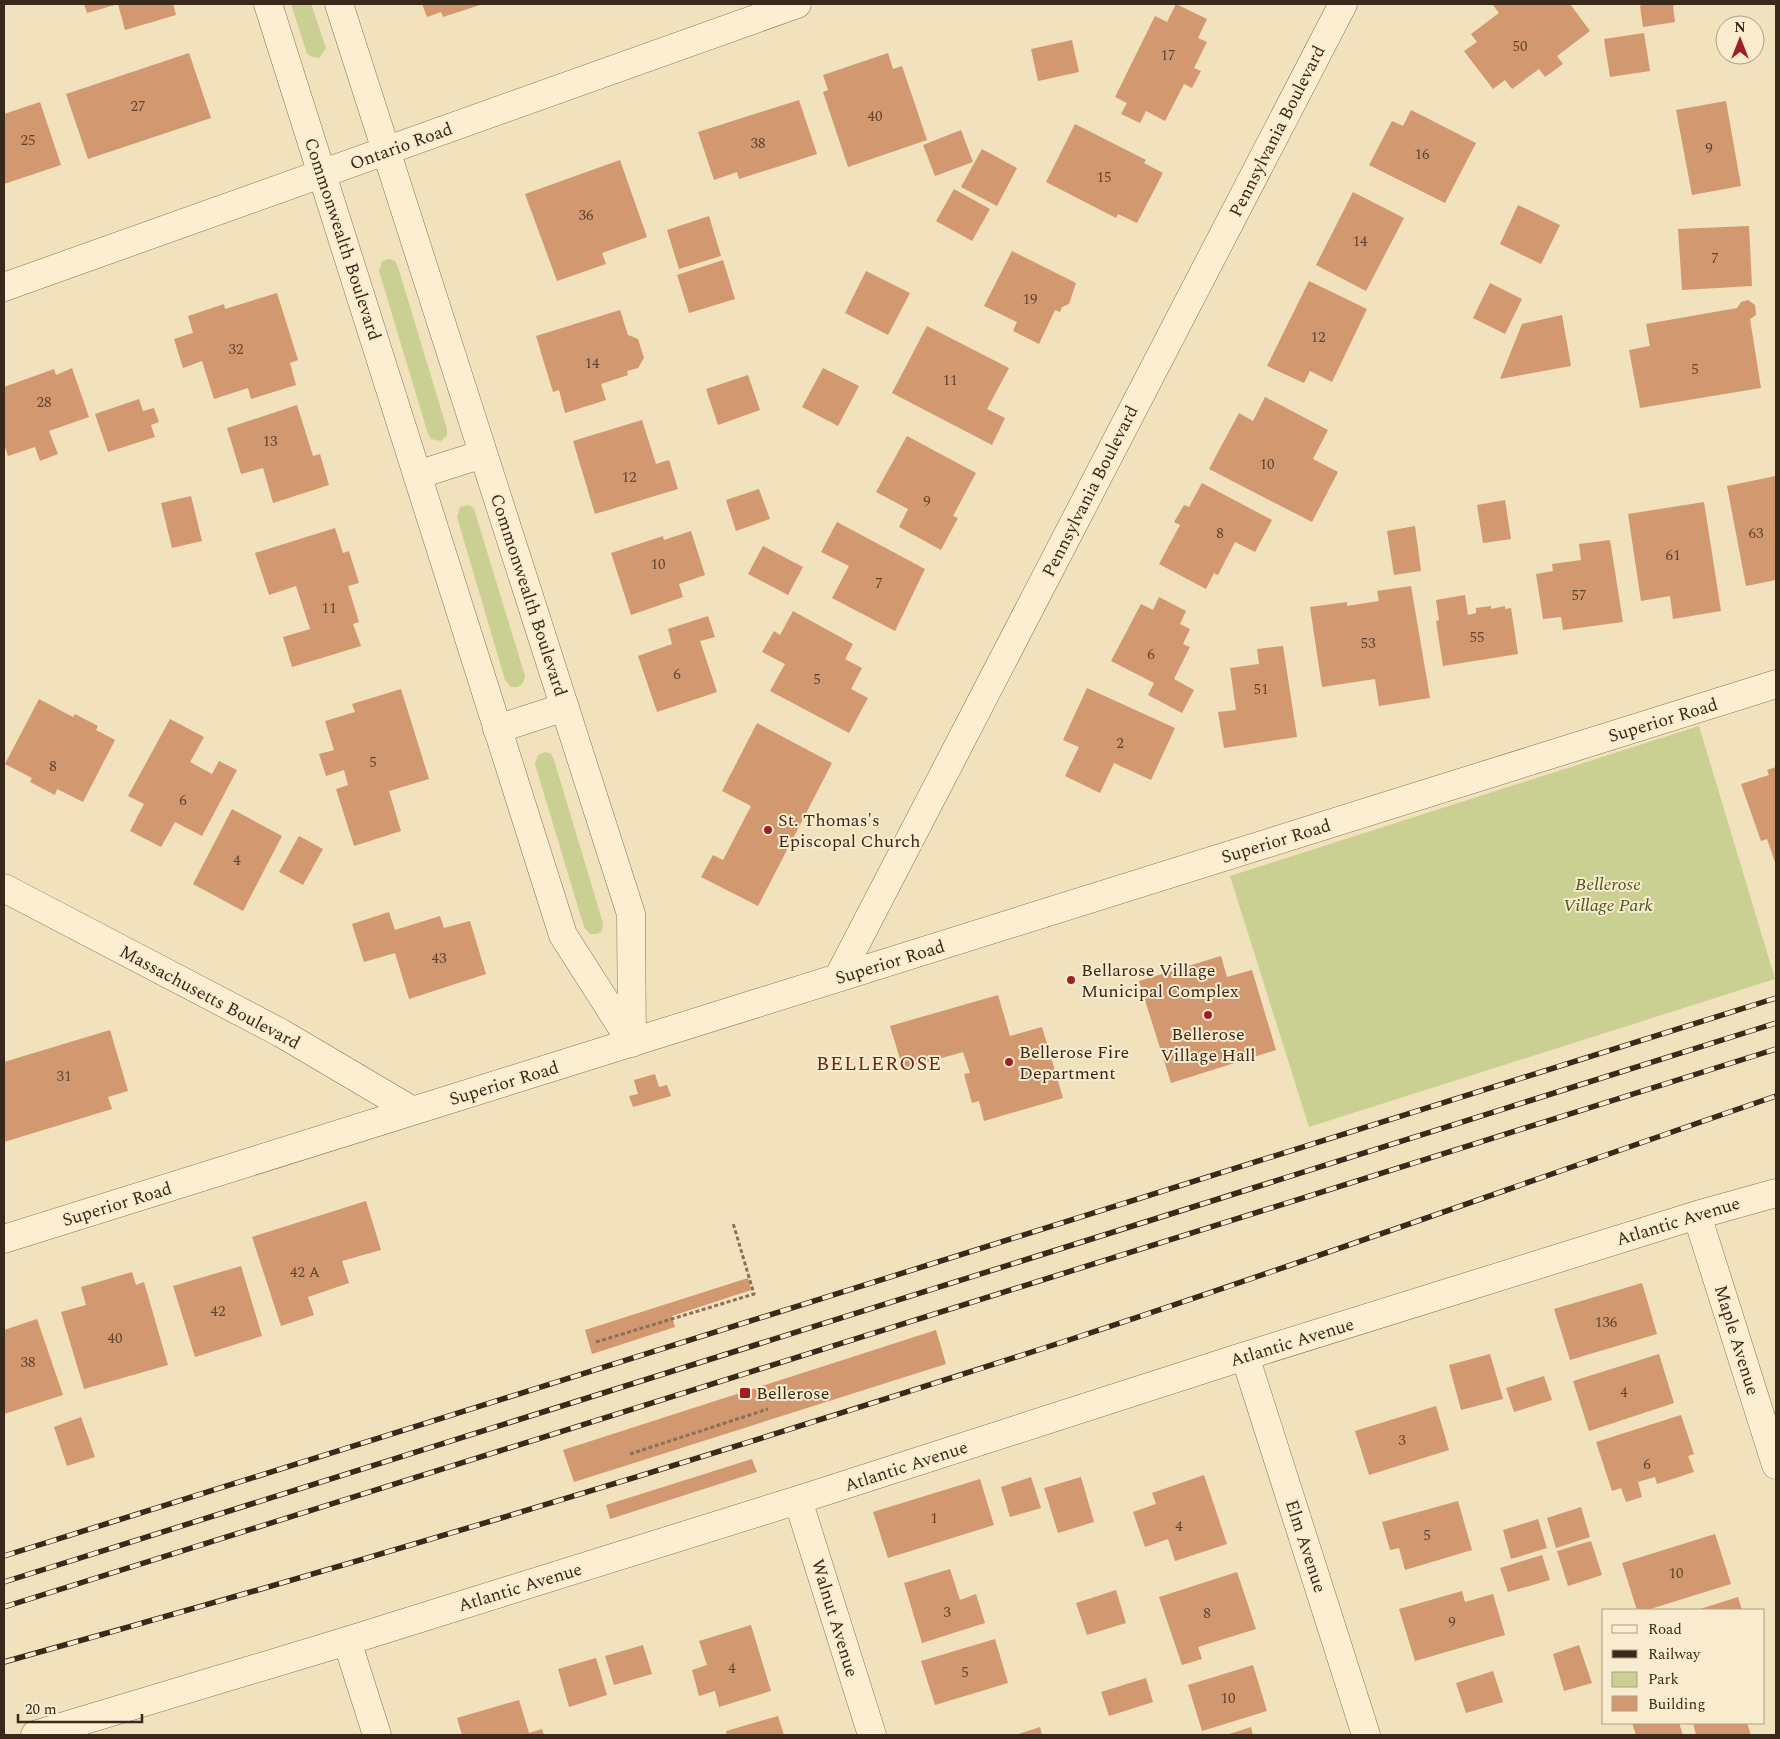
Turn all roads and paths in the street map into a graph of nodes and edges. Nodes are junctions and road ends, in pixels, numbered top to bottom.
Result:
1 (268, 4) edge
2 (339, 4) edge
3 (797, 4) edge
4 (1342, 4) edge
5 (386, 151) junction
6 (322, 174) junction
7 (4, 287) edge
8 (483, 454) junction
9 (417, 475) junction
10 (1776, 684) edge
11 (565, 707) junction
12 (497, 729) junction
13 (4, 888) edge
14 (838, 978) junction
15 (632, 1043) junction
16 (413, 1111) junction
17 (1776, 1193) edge
18 (1697, 1215) junction
19 (733, 1223) dead end
20 (4, 1239) edge
21 (596, 1342) dead end
22 (1246, 1356) junction
23 (768, 1409) dead end
24 (630, 1454) dead end
25 (1776, 1465) edge
26 (798, 1500) junction
27 (347, 1641) junction
28 (35, 1735) edge
29 (377, 1735) edge
30 (872, 1735) edge
31 (1366, 1735) edge

1 - 6 street, Commonwealth Boulevard
2 - 5 street, Commonwealth Boulevard
3 - 5 street, Ontario Road
4 - 14 street, Pennsylvania Boulevard
5 - 6 street, Ontario Road
5 - 8 street, Commonwealth Boulevard
6 - 7 street, Ontario Road
6 - 9 street, Commonwealth Boulevard
8 - 9 street
8 - 11 street, Commonwealth Boulevard
9 - 12 street, Commonwealth Boulevard
10 - 14 street, Superior Road
11 - 12 street, Commonwealth Boulevard
11 - 15 street, Commonwealth Boulevard
12 - 15 street, Commonwealth Boulevard
13 - 16 street, Massachusetts Boulevard
14 - 15 street, Superior Road
15 - 16 street, Superior Road
16 - 20 street, Superior Road
17 - 18 street, Atlantic Avenue
18 - 22 street, Atlantic Avenue
18 - 25 street, Maple Avenue
19 - 21 path
22 - 26 street, Atlantic Avenue
22 - 31 street, Elm Avenue
23 - 24 path
26 - 27 street, Atlantic Avenue
26 - 30 street, Walnut Avenue
27 - 28 street, Atlantic Avenue
27 - 29 street

